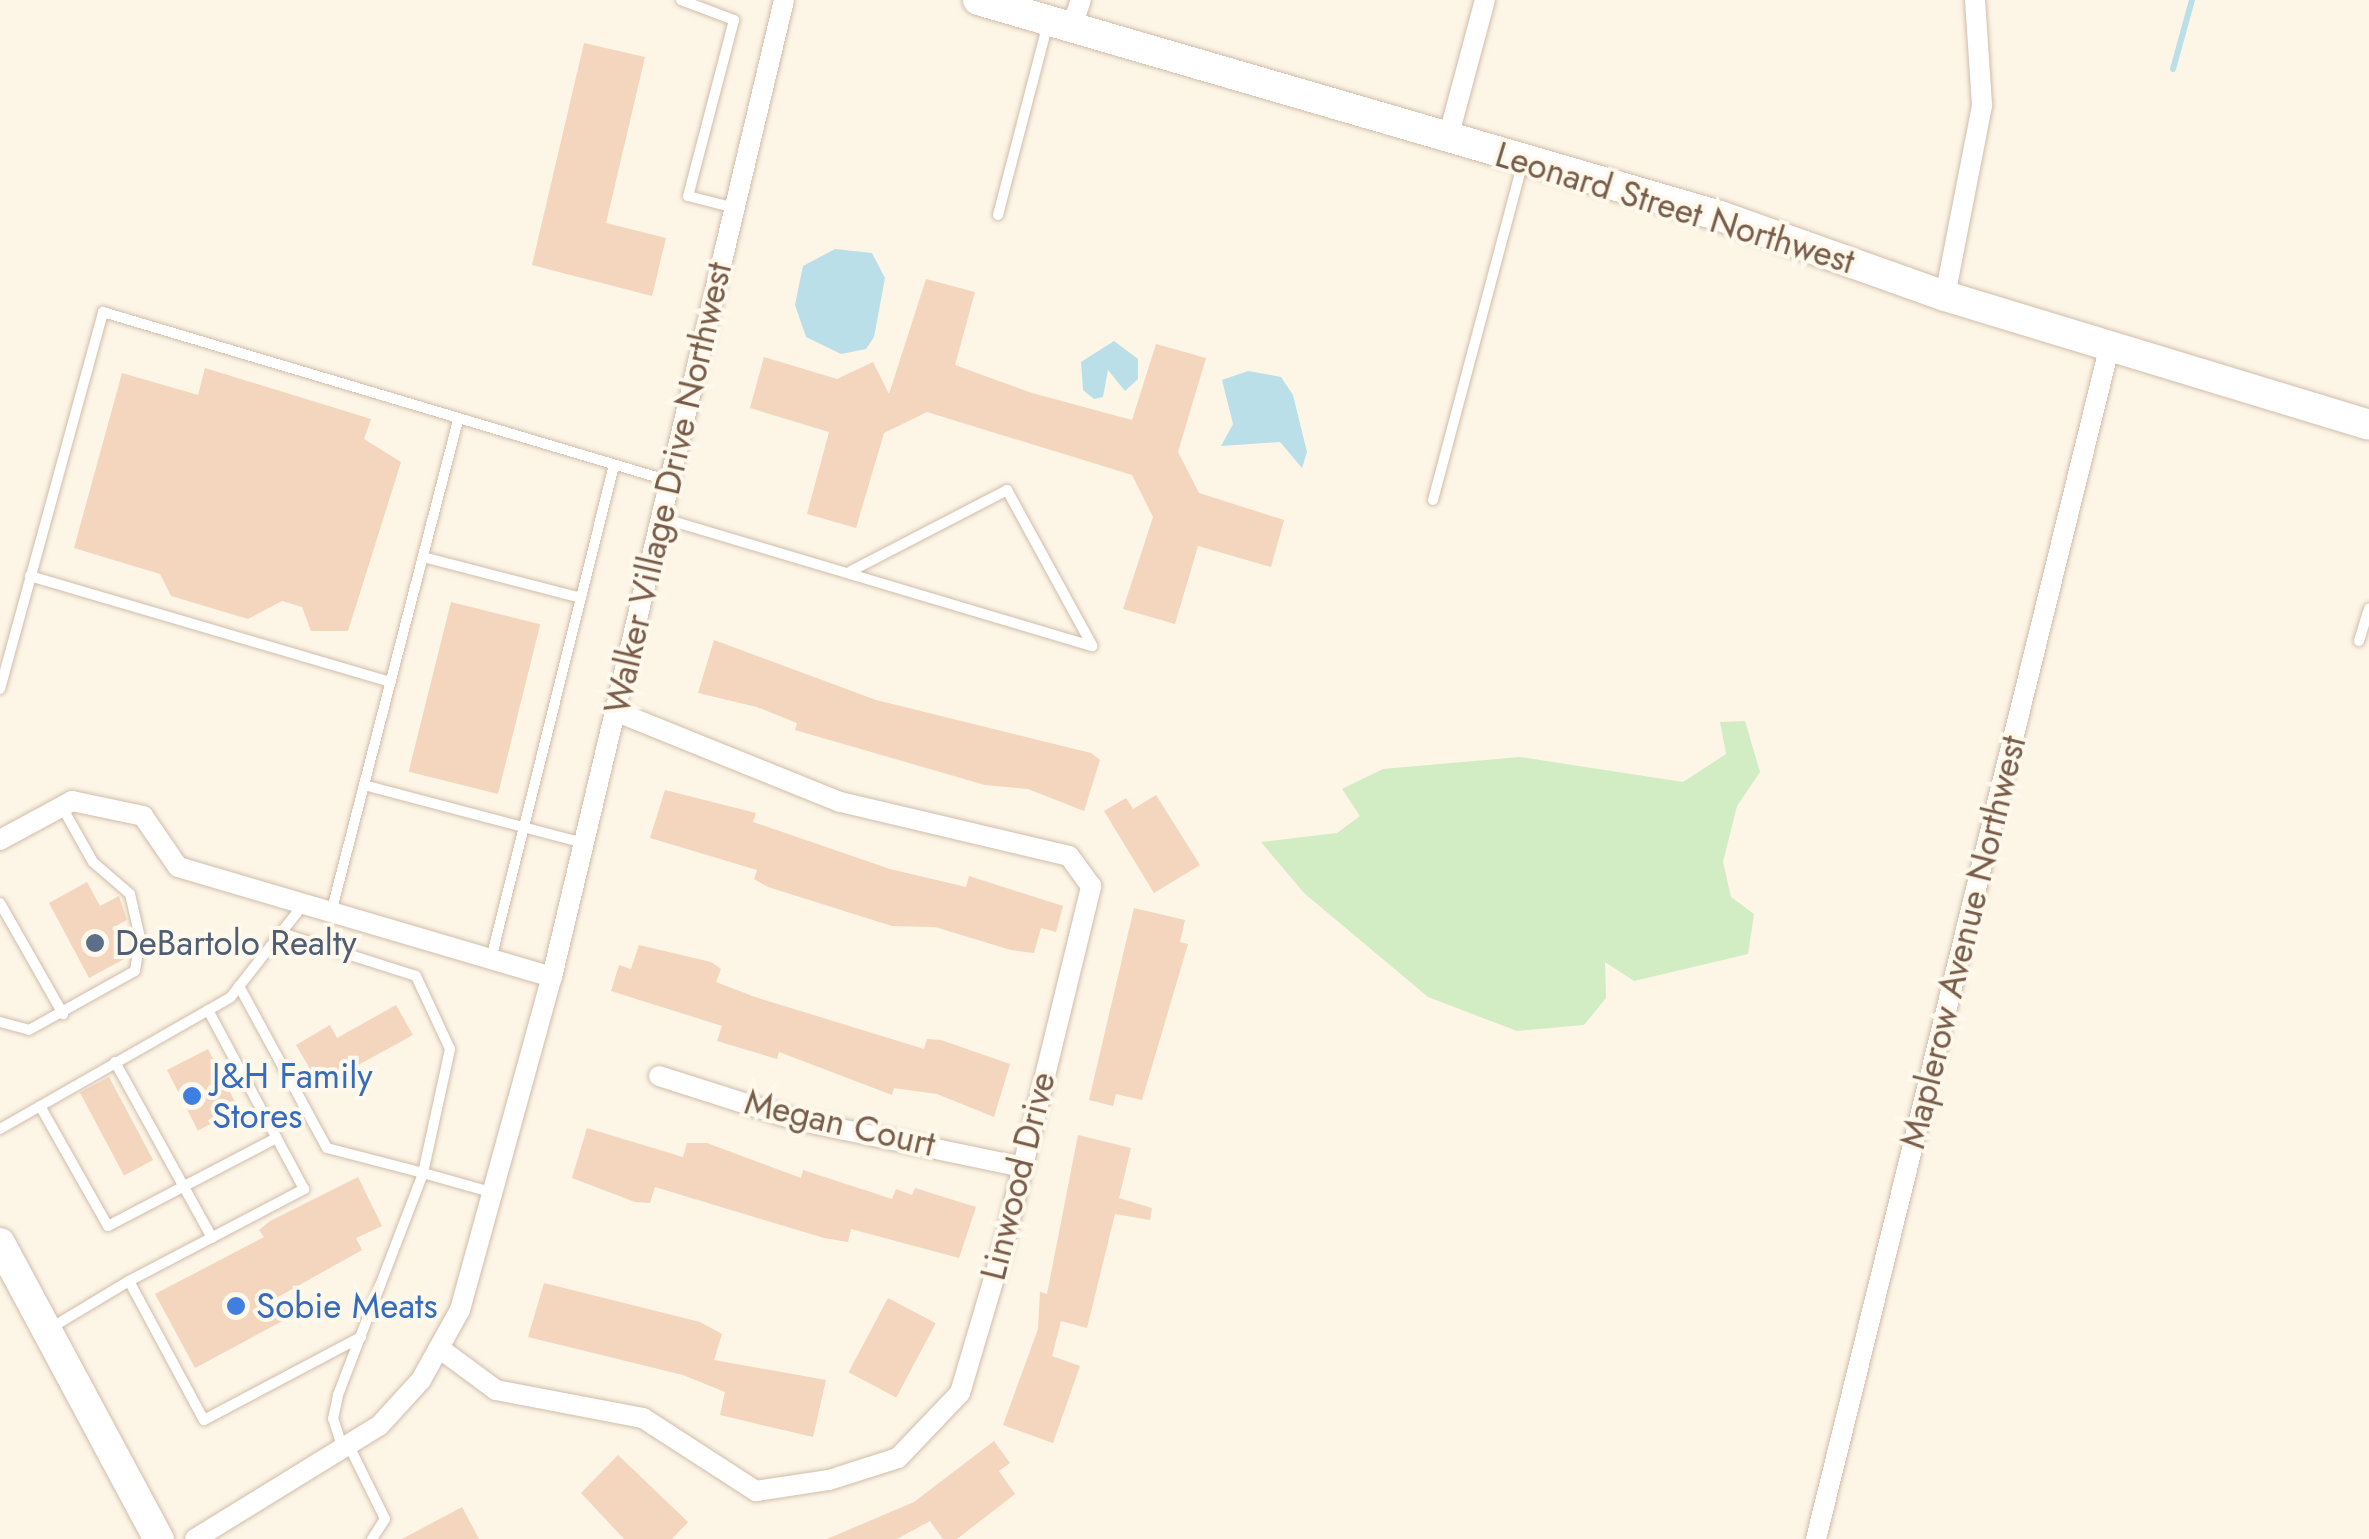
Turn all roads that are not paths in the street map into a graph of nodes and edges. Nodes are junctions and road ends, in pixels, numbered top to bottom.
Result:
1 (681, 0) edge
2 (784, 0) edge
3 (978, 0) edge
4 (1081, 0) edge
5 (1486, 0) edge
6 (1974, 0) edge
7 (1060, 26) junction
8 (1448, 138) junction
9 (1523, 160) junction
10 (734, 208) junction
11 (998, 215) dead end
12 (1945, 296) junction
13 (2110, 345) junction
14 (458, 420) junction
15 (2369, 426) edge
16 (614, 465) junction
17 (670, 481) junction
18 (1432, 500) dead end
19 (661, 518) junction
20 (423, 557) junction
21 (850, 571) junction
22 (30, 576) junction
23 (581, 598) junction
24 (2369, 608) edge
25 (2359, 641) dead end
26 (391, 682) junction
27 (0, 689) edge
28 (615, 712) junction
29 (364, 785) junction
30 (62, 807) junction
31 (523, 828) junction
32 (0, 840) edge
33 (584, 842) junction
34 (0, 903) edge
35 (303, 905) junction
36 (331, 914) junction
37 (281, 932) junction
38 (491, 960) junction
39 (552, 977) junction
40 (239, 986) junction
41 (208, 1010) junction
42 (63, 1014) junction
43 (0, 1022) edge
44 (114, 1062) junction
45 (658, 1076) dead end
46 (40, 1106) junction
47 (0, 1129) edge
48 (276, 1138) junction
49 (1022, 1167) junction
50 (423, 1172) junction
51 (183, 1185) junction
52 (496, 1194) junction
53 (212, 1238) junction
54 (0, 1242) edge
55 (129, 1281) junction
56 (47, 1330) junction
57 (361, 1337) junction
58 (439, 1348) junction
59 (346, 1448) junction
60 (158, 1539) edge
61 (196, 1539) edge
62 (372, 1539) edge
63 (1816, 1539) edge

1 - 10 lane
2 - 10 street, Walker Village Drive Northwest
3 - 7 main road, Leonard Street Northwest
4 - 7 street
5 - 8 street
6 - 12 street
7 - 8 main road, Leonard Street Northwest
7 - 11 lane
8 - 9 main road, Leonard Street Northwest
9 - 12 main road, Leonard Street Northwest
9 - 18 lane
10 - 17 street, Walker Village Drive Northwest
12 - 13 main road, Leonard Street Northwest
13 - 15 main road, Leonard Street Northwest
13 - 63 street, Maplerow Avenue Northwest
14 - 16 lane
14 - 20 lane
14 - 22 lane
16 - 17 lane
16 - 23 lane
17 - 19 street, Walker Village Drive Northwest
19 - 21 lane
19 - 28 street, Walker Village Drive Northwest
20 - 23 lane
20 - 26 lane
21 - 21 lane
22 - 26 lane
22 - 27 lane
23 - 31 lane
24 - 25 lane
26 - 29 lane
28 - 33 street, Walker Village Drive Northwest
28 - 49 street, Linwood Drive
29 - 31 lane
29 - 36 lane
30 - 32 street
30 - 35 street
30 - 42 lane
31 - 33 lane
31 - 38 lane
33 - 39 street, Walker Village Drive Northwest
34 - 42 lane
35 - 36 street
35 - 37 lane
36 - 38 street
37 - 40 lane
37 - 50 lane
38 - 39 street
39 - 52 street, Walker Village Drive Northwest
40 - 41 lane
40 - 50 lane
41 - 44 lane
41 - 48 lane
42 - 43 lane
44 - 46 lane
44 - 51 lane
45 - 49 street, Megan Court
46 - 47 lane
46 - 51 lane
48 - 51 lane
48 - 53 lane
49 - 58 street, Linwood Drive
50 - 52 lane
50 - 57 lane
51 - 53 lane
52 - 58 street, Walker Village Drive Northwest
53 - 55 lane
54 - 56 main road
55 - 56 lane
55 - 57 lane
56 - 60 main road
57 - 59 lane
58 - 59 street, Walker Village Drive Northwest
59 - 61 street, Walker Village Drive Northwest
59 - 62 lane

